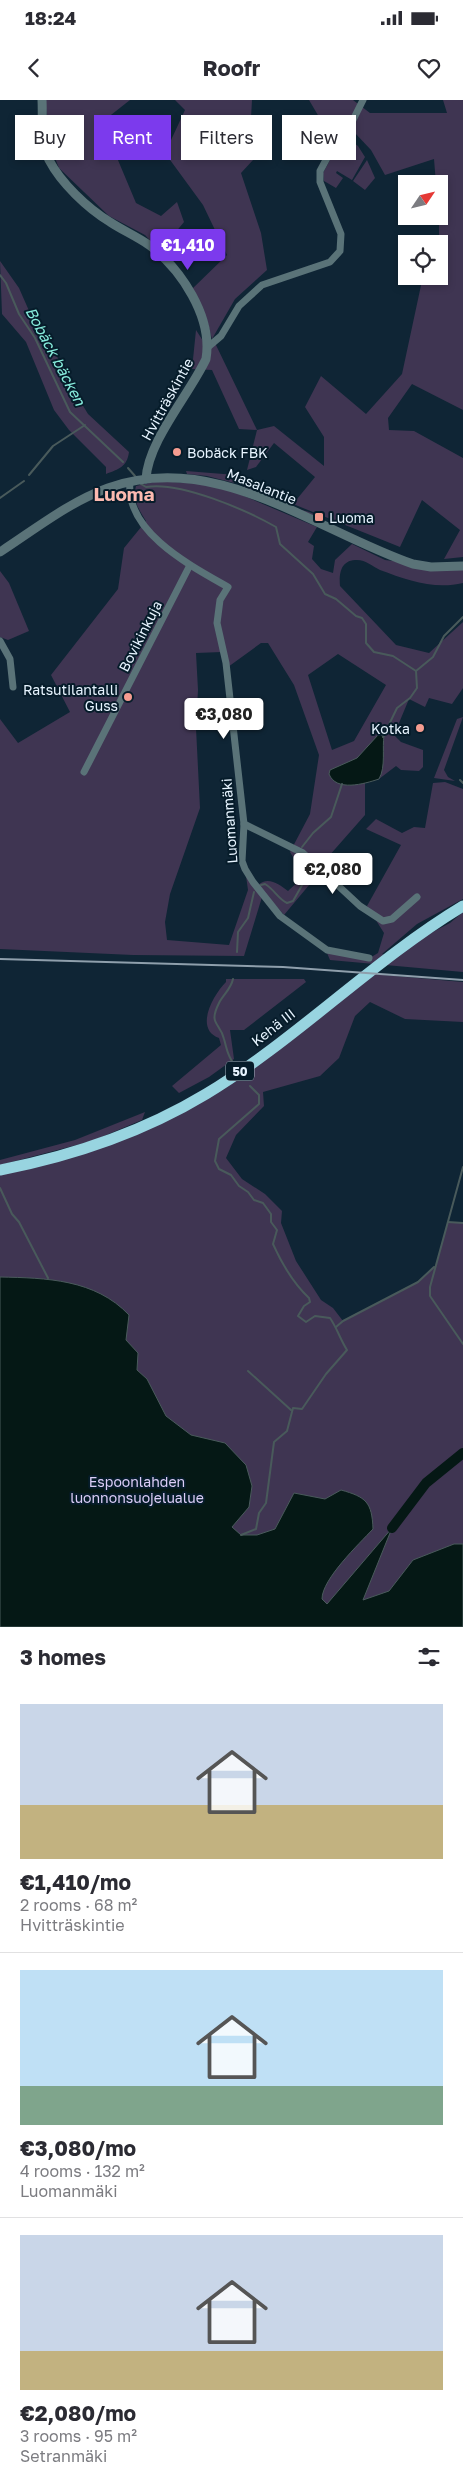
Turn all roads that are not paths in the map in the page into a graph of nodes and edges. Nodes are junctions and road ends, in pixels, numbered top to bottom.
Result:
1 (42, 100) edge
2 (363, 100) edge
3 (208, 347) junction
4 (146, 479) junction
5 (130, 482) junction
6 (0, 552) edge
7 (190, 565) junction
8 (463, 566) edge
9 (0, 641) edge
10 (12, 688) dead end
11 (84, 772) dead end
12 (244, 824) junction
13 (416, 897) dead end
14 (463, 906) edge
15 (369, 958) dead end
16 (0, 1170) edge

1 - 3 street, Hvitträskintie
2 - 3 street
3 - 4 street, Hvitträskintie
4 - 5 street, Masalantie
4 - 8 street, Masalantie
5 - 6 street, Masalantie
5 - 7 street, Luomanmäki
7 - 11 street, Bovikinkuja
7 - 12 street, Luomanmäki
9 - 10 street
12 - 13 street
12 - 15 street, Luomanmäki
14 - 16 highway, Kehä III / 50

